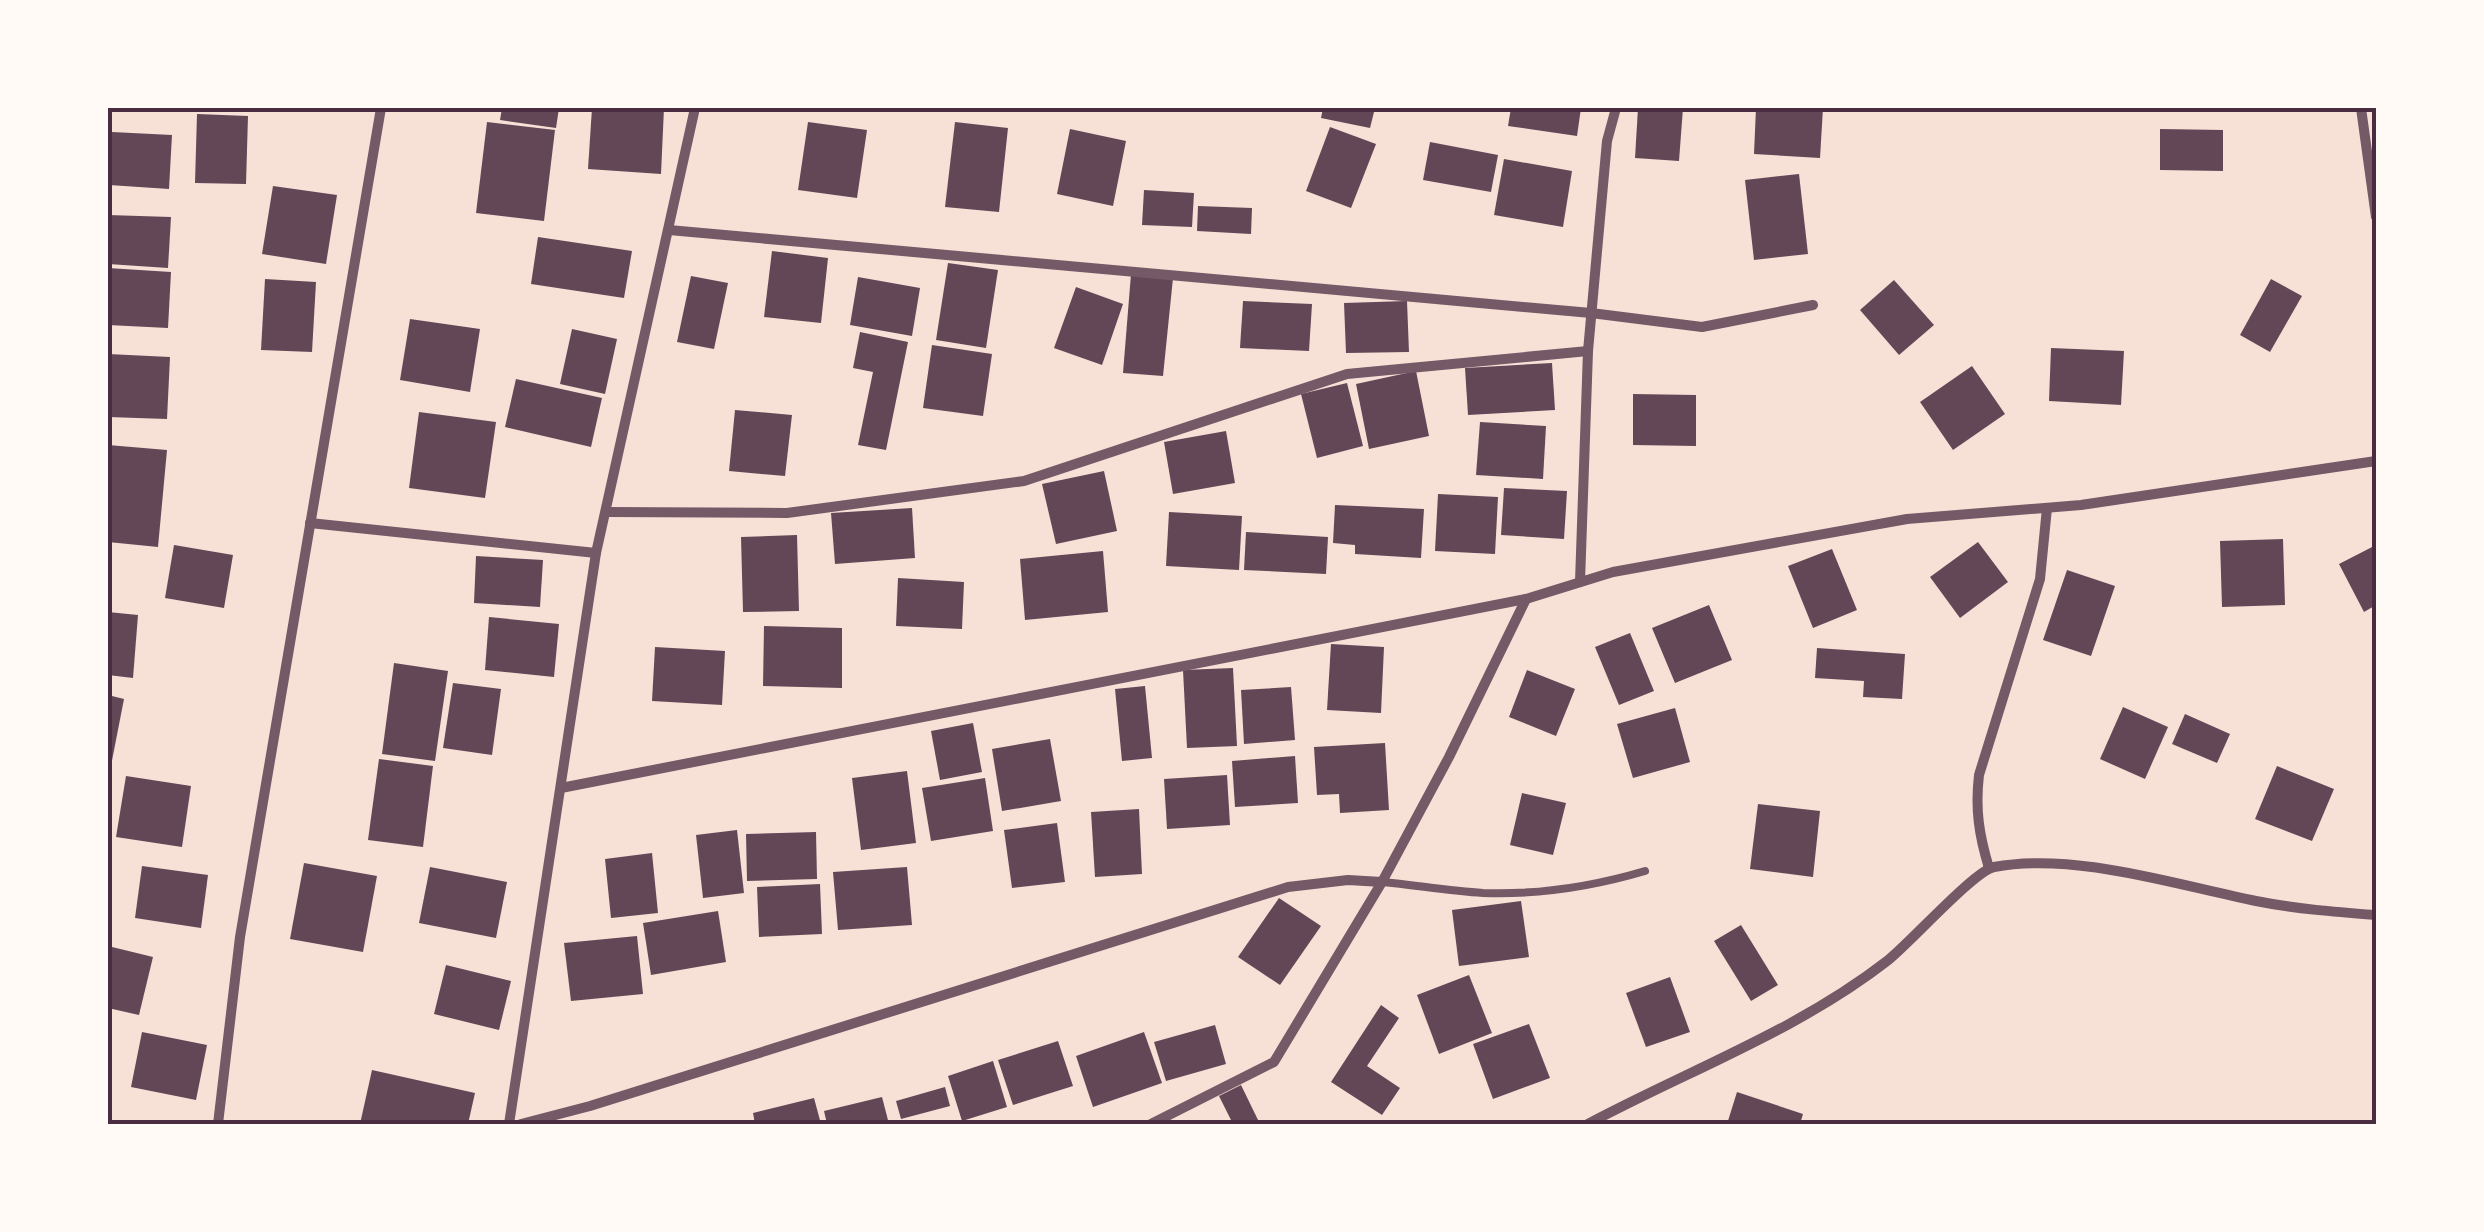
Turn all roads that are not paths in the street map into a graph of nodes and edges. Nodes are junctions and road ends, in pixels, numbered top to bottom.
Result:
1 (381, 108) edge
2 (694, 108) edge
3 (1616, 108) edge
4 (2361, 108) edge
5 (2376, 218) edge
6 (669, 230) junction
7 (1813, 305) dead end
8 (1591, 313) junction
9 (1588, 350) junction
10 (2376, 460) edge
11 (2047, 508) junction
12 (606, 512) junction
13 (310, 523) junction
14 (596, 553) junction
15 (1580, 582) junction
16 (1526, 599) junction
17 (561, 788) junction
18 (1989, 868) junction
19 (1644, 871) dead end
20 (1382, 882) junction
21 (2376, 914) edge
22 (218, 1124) edge
23 (509, 1124) edge
24 (522, 1124) edge
25 (1152, 1124) edge
26 (1588, 1124) edge

1 - 13 street
2 - 6 street
3 - 8 street
4 - 5 street
6 - 8 street
6 - 12 street
7 - 8 street
8 - 9 street
9 - 12 street
9 - 15 street
10 - 11 street
11 - 15 street
11 - 18 street
12 - 14 street
13 - 14 street
13 - 22 street
14 - 17 street
15 - 16 street
16 - 17 street
16 - 20 street
17 - 23 street
18 - 21 street
18 - 26 street
19 - 20 lane
20 - 24 street
20 - 25 street

